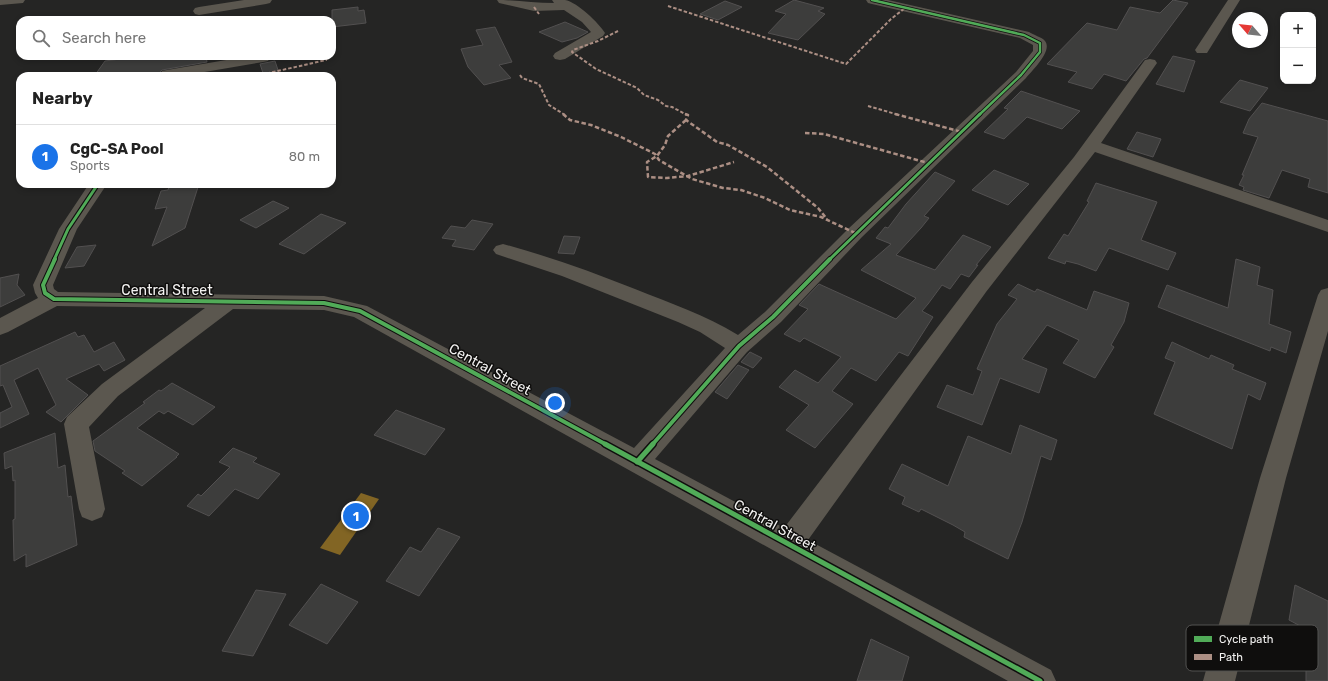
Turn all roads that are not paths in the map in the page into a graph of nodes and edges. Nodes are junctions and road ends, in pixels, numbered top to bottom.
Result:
1 (19, 0) edge
2 (205, 0) edge
3 (212, 0) edge
4 (266, 0) edge
5 (503, 0) edge
6 (872, 0) edge
7 (1234, 0) edge
8 (0, 1) edge
9 (246, 3) junction
10 (562, 3) edge
11 (197, 16) edge
12 (1202, 50) dead end
13 (560, 56) dead end
14 (248, 60) edge
15 (1150, 64) dead end
16 (168, 71) edge
17 (1091, 146) junction
18 (95, 188) edge
19 (1328, 226) edge
20 (503, 250) dead end
21 (1328, 295) edge
22 (54, 299) junction
23 (228, 302) junction
24 (0, 326) edge
25 (739, 346) junction
26 (638, 462) junction
27 (92, 509) dead end
28 (788, 545) junction
29 (1234, 625) edge
30 (1222, 671) edge
31 (1023, 677) edge
32 (1219, 681) edge

1 - 8 street
2 - 11 street
3 - 9 street
4 - 9 street
5 - 10 street
6 - 25 street
7 - 12 street
9 - 11 street
10 - 13 street
14 - 16 street
15 - 17 street
17 - 19 street
17 - 28 street
18 - 22 street
20 - 25 street
21 - 29 street
22 - 23 street, Central Street
22 - 24 street
23 - 26 street, Central Street
23 - 27 street
25 - 26 street
26 - 28 street, Central Street
28 - 31 street, Central Street
30 - 32 street

